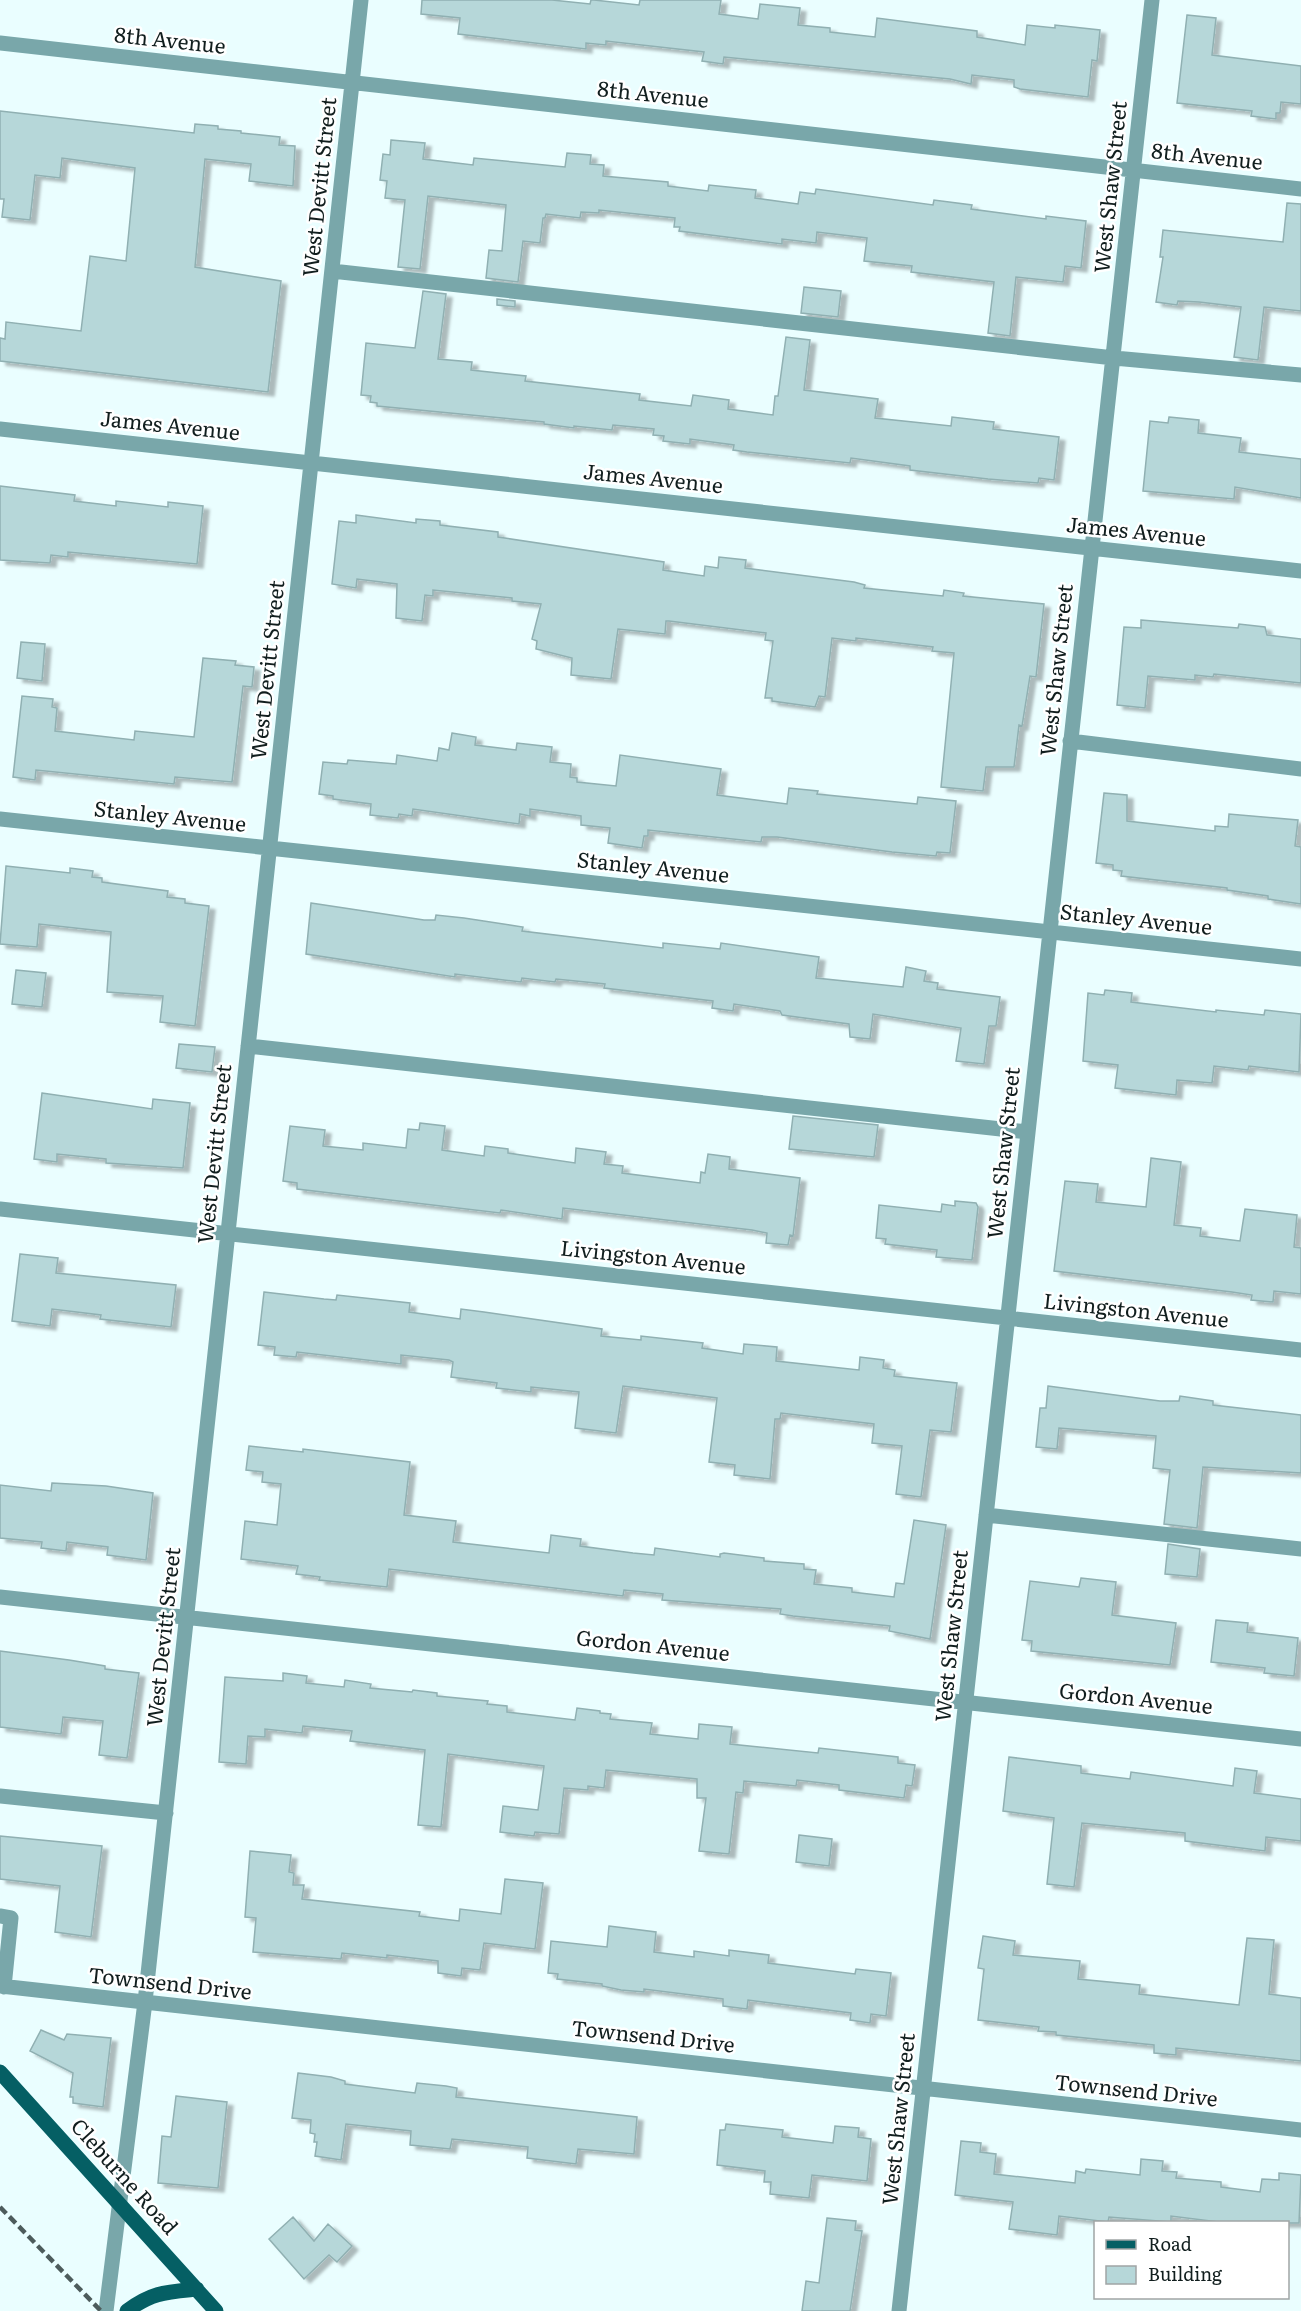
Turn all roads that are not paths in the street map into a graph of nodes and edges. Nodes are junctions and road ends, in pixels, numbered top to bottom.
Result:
1 (361, 0) edge
2 (1152, 0) edge
3 (0, 43) edge
4 (352, 82) junction
5 (1135, 170) junction
6 (1301, 189) edge
7 (332, 271) junction
8 (1114, 358) junction
9 (1301, 375) edge
10 (0, 429) edge
11 (311, 463) junction
12 (1092, 548) junction
13 (1301, 571) edge
14 (1070, 741) junction
15 (1301, 769) edge
16 (0, 819) edge
17 (269, 848) junction
18 (1050, 932) junction
19 (1301, 959) edge
20 (248, 1046) junction
21 (1028, 1132) junction
22 (0, 1209) edge
23 (228, 1233) junction
24 (1008, 1318) junction
25 (1301, 1350) edge
26 (986, 1515) junction
27 (1301, 1550) edge
28 (0, 1597) edge
29 (187, 1617) junction
30 (966, 1702) junction
31 (1301, 1739) edge
32 (0, 1796) edge
33 (166, 1813) junction
34 (0, 1916) edge
35 (2, 1987) edge
36 (146, 2002) junction
37 (0, 2072) edge
38 (924, 2088) junction
39 (1301, 2130) edge
40 (120, 2204) junction
41 (197, 2289) junction
42 (106, 2311) edge
43 (127, 2311) edge
44 (216, 2311) edge
45 (899, 2311) edge

1 - 4 street, West Devitt Street
2 - 5 street, West Shaw Street
3 - 4 street, 8th Avenue
4 - 5 street, 8th Avenue
4 - 7 street, West Devitt Street
5 - 6 street, 8th Avenue
5 - 8 street, West Shaw Street
7 - 8 street
7 - 11 street, West Devitt Street
8 - 9 street
8 - 12 street, West Shaw Street
10 - 11 street, James Avenue
11 - 12 street, James Avenue
11 - 17 street, West Devitt Street
12 - 13 street, James Avenue
12 - 14 street, West Shaw Street
14 - 15 street
14 - 18 street, West Shaw Street
16 - 17 street, Stanley Avenue
17 - 18 street, Stanley Avenue
17 - 20 street, West Devitt Street
18 - 19 street, Stanley Avenue
18 - 21 street, West Shaw Street
20 - 21 street
20 - 23 street, West Devitt Street
21 - 24 street, West Shaw Street
22 - 23 street, Livingston Avenue
23 - 24 street, Livingston Avenue
23 - 29 street, West Devitt Street
24 - 25 street, Livingston Avenue
24 - 26 street, West Shaw Street
26 - 27 street
26 - 30 street, West Shaw Street
28 - 29 street, Gordon Avenue
29 - 30 street, Gordon Avenue
29 - 33 street, West Devitt Street
30 - 31 street, Gordon Avenue
30 - 38 street, West Shaw Street
32 - 33 street
33 - 36 street, West Devitt Street
34 - 35 street
35 - 36 street, Townsend Drive
36 - 38 street, Townsend Drive
36 - 40 street, West Devitt Street
37 - 40 main road, Cleburne Road
38 - 39 street, Townsend Drive
38 - 45 street, West Shaw Street
40 - 41 main road, Cleburne Road
40 - 42 street, West Devitt Street
41 - 43 main road
41 - 44 main road, Cleburne Road

